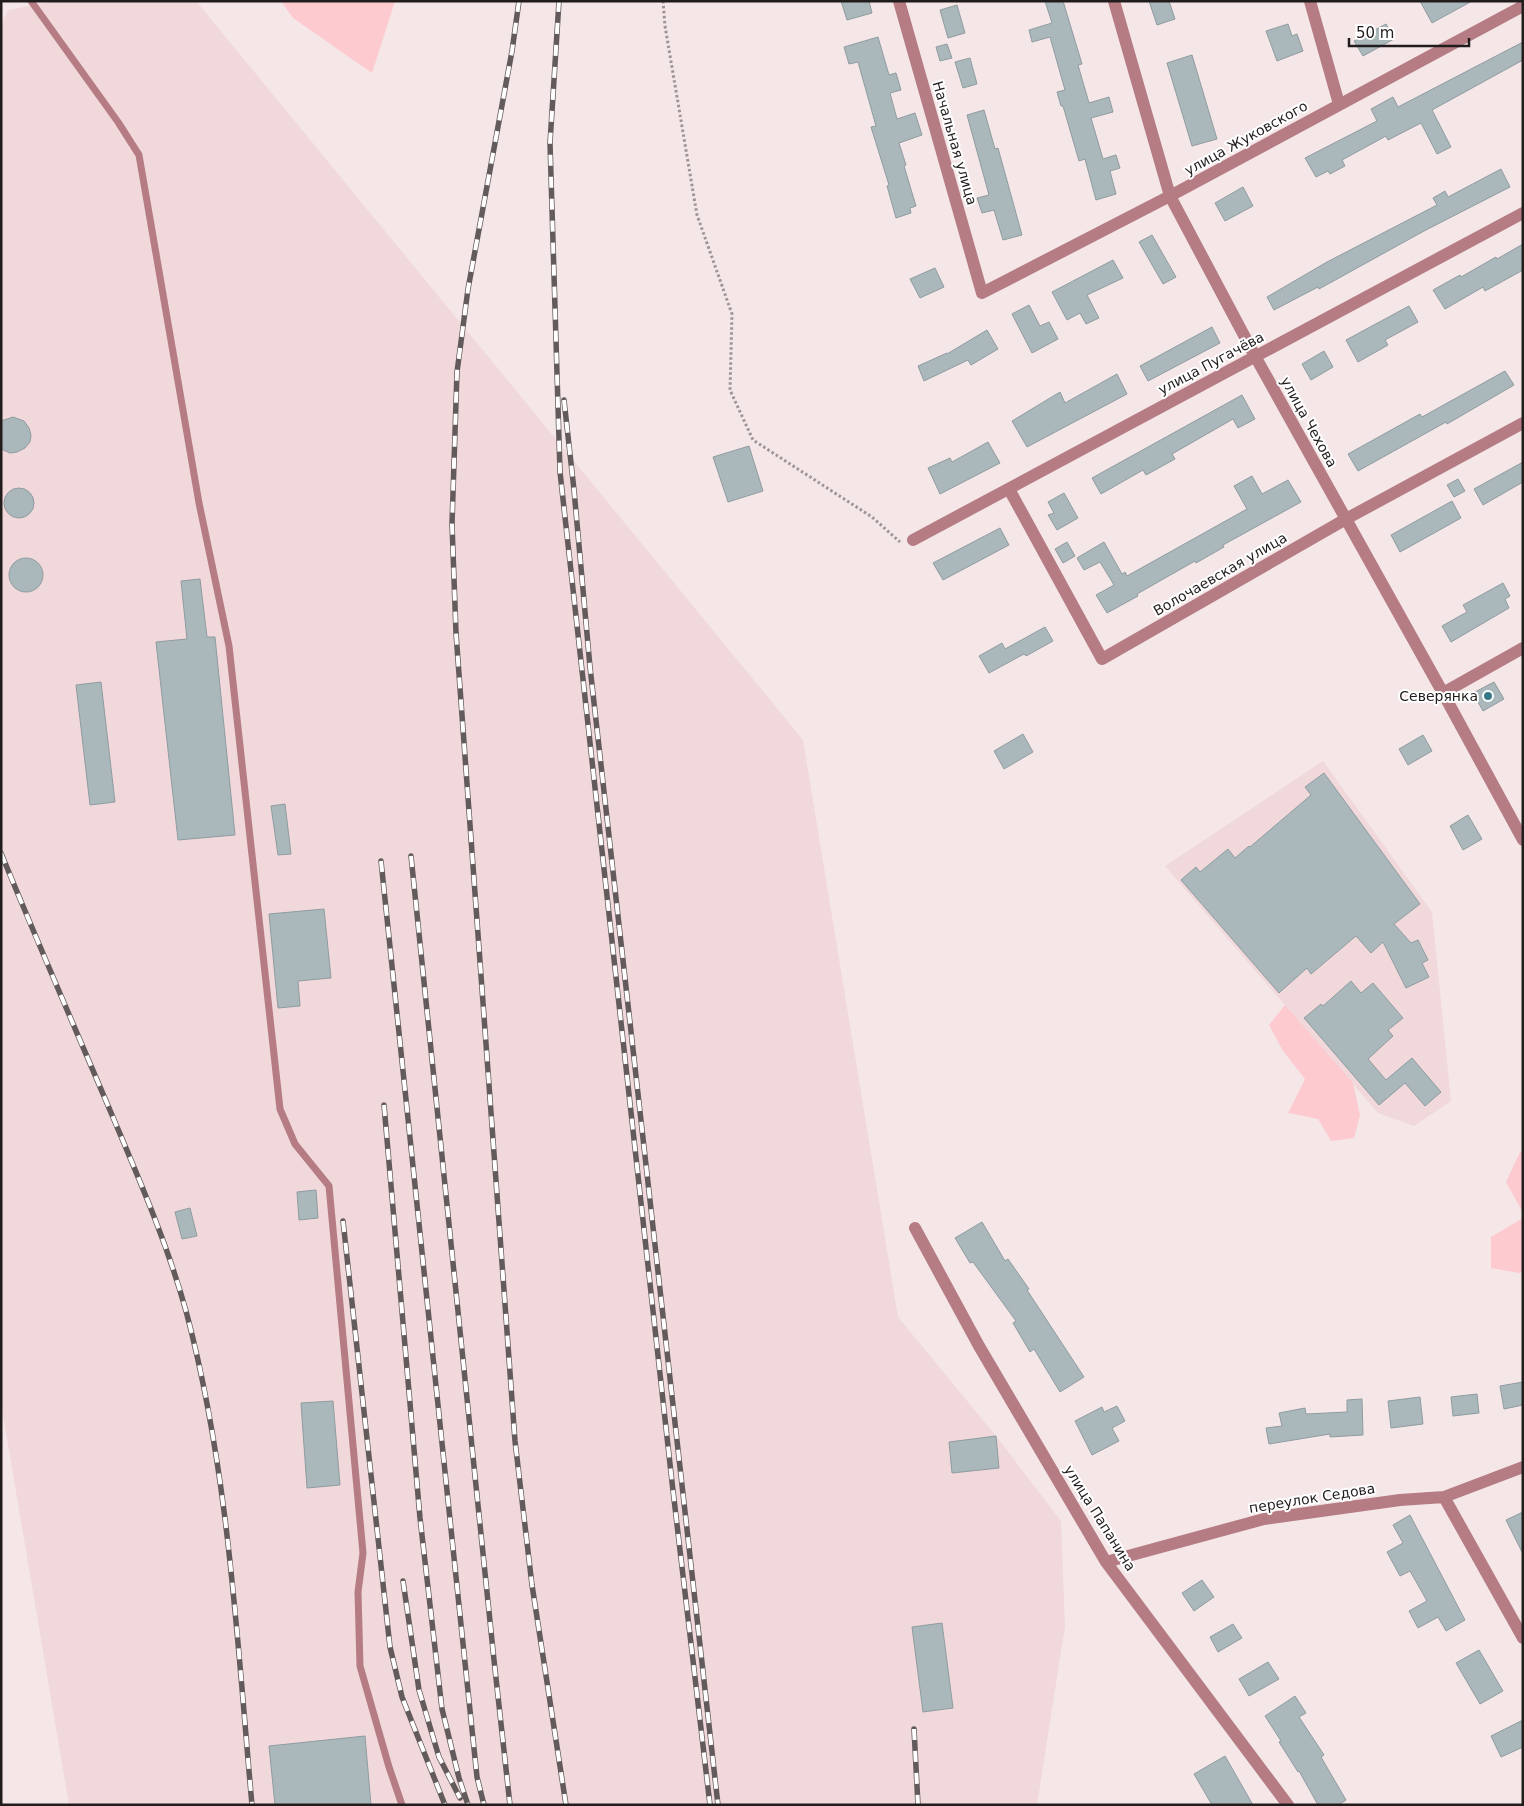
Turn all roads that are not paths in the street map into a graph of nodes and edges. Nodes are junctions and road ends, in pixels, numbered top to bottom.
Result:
1 (31, 1) edge
2 (899, 1) edge
3 (1114, 1) edge
4 (1310, 1) edge
5 (1523, 6) edge
6 (1339, 104) junction
7 (1170, 196) junction
8 (1523, 213) edge
9 (982, 293) joint
10 (1255, 356) junction
11 (1523, 423) edge
12 (1009, 489) junction
13 (1346, 519) junction
14 (913, 540) road end
15 (1523, 648) edge
16 (1443, 693) junction
17 (1523, 840) edge
18 (915, 1228) dead end
19 (1523, 1467) edge
20 (1444, 1497) junction
21 (1106, 1562) junction
22 (1523, 1638) edge
23 (402, 1805) edge
24 (1288, 1805) edge

1 - 23 lane
2 - 9 street, Начальная улица
3 - 7 street, улица Чехова
4 - 6 street
5 - 6 street, улица Жуковского
6 - 7 street, улица Жуковского
7 - 9 street, улица Жуковского
7 - 10 street, улица Чехова
8 - 10 street, улица Пугачёва
10 - 12 street, улица Пугачёва
10 - 13 street, улица Чехова
11 - 13 street, Волочаевская улица
12 - 13 street, Волочаевская улица
12 - 14 street, улица Пугачёва
13 - 16 street, улица Чехова
15 - 16 street
16 - 17 street, улица Чехова
18 - 21 street, улица Папанина
19 - 20 street, переулок Седова
20 - 21 street, переулок Седова
20 - 22 street
21 - 24 street, улица Папанина

